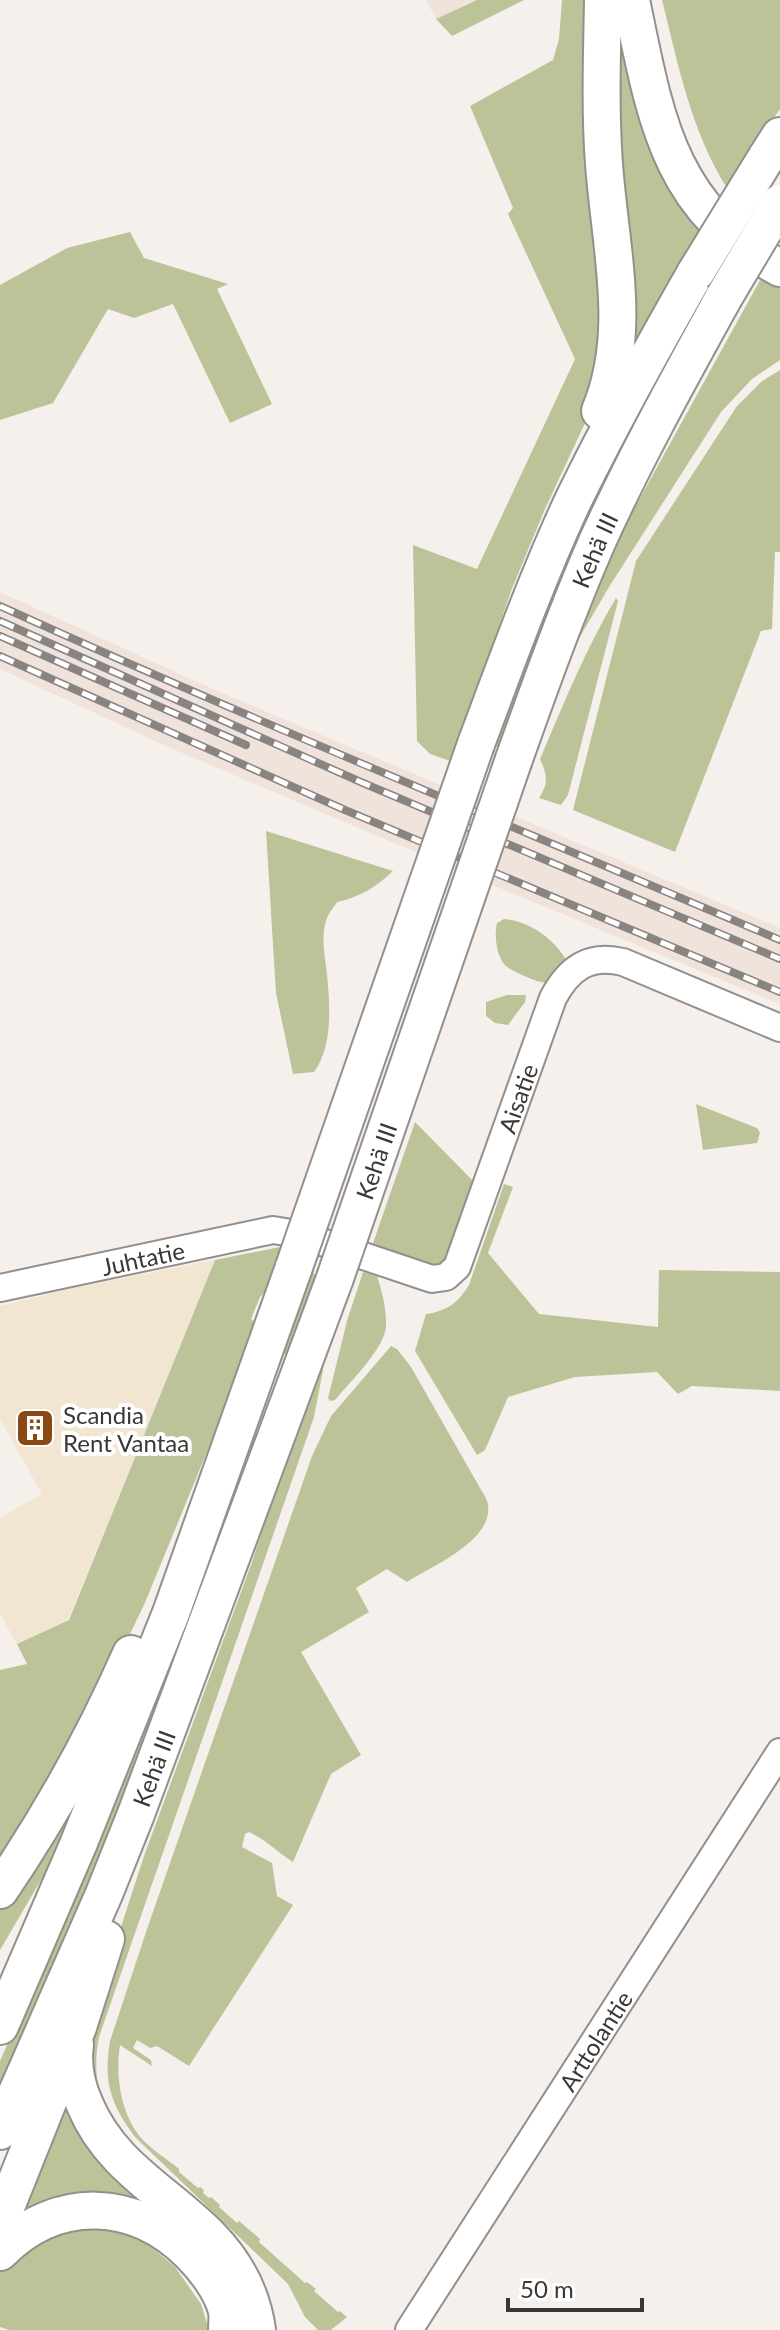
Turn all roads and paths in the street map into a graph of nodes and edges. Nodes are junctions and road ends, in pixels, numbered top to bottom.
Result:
1 (603, 0) edge
2 (631, 0) edge
3 (653, 0) edge
4 (773, 147) edge
5 (780, 203) edge
6 (780, 245) edge
7 (780, 268) edge
8 (571, 506) junction
9 (780, 1028) edge
10 (285, 1231) joint
11 (0, 1288) edge
12 (205, 1520) junction
13 (780, 1752) edge
14 (136, 1814) junction
15 (0, 1890) edge
16 (0, 2026) edge
17 (78, 2027) junction
18 (0, 2131) edge
19 (0, 2222) edge
20 (0, 2252) edge
21 (227, 2330) edge
22 (257, 2330) edge
23 (409, 2330) edge

1 - 8 highway
2 - 7 highway
3 - 6 highway
4 - 8 highway, Kehä III, bridge
5 - 14 highway, Kehä III, bridge
8 - 12 highway, Kehä III, bridge
9 - 10 street, Aisatie
10 - 11 street, Juhtatie
12 - 15 highway
12 - 16 highway, Kehä III
13 - 23 street, Arttolantie
14 - 17 highway
14 - 18 highway, Kehä III
17 - 19 highway
17 - 22 highway
20 - 21 highway

